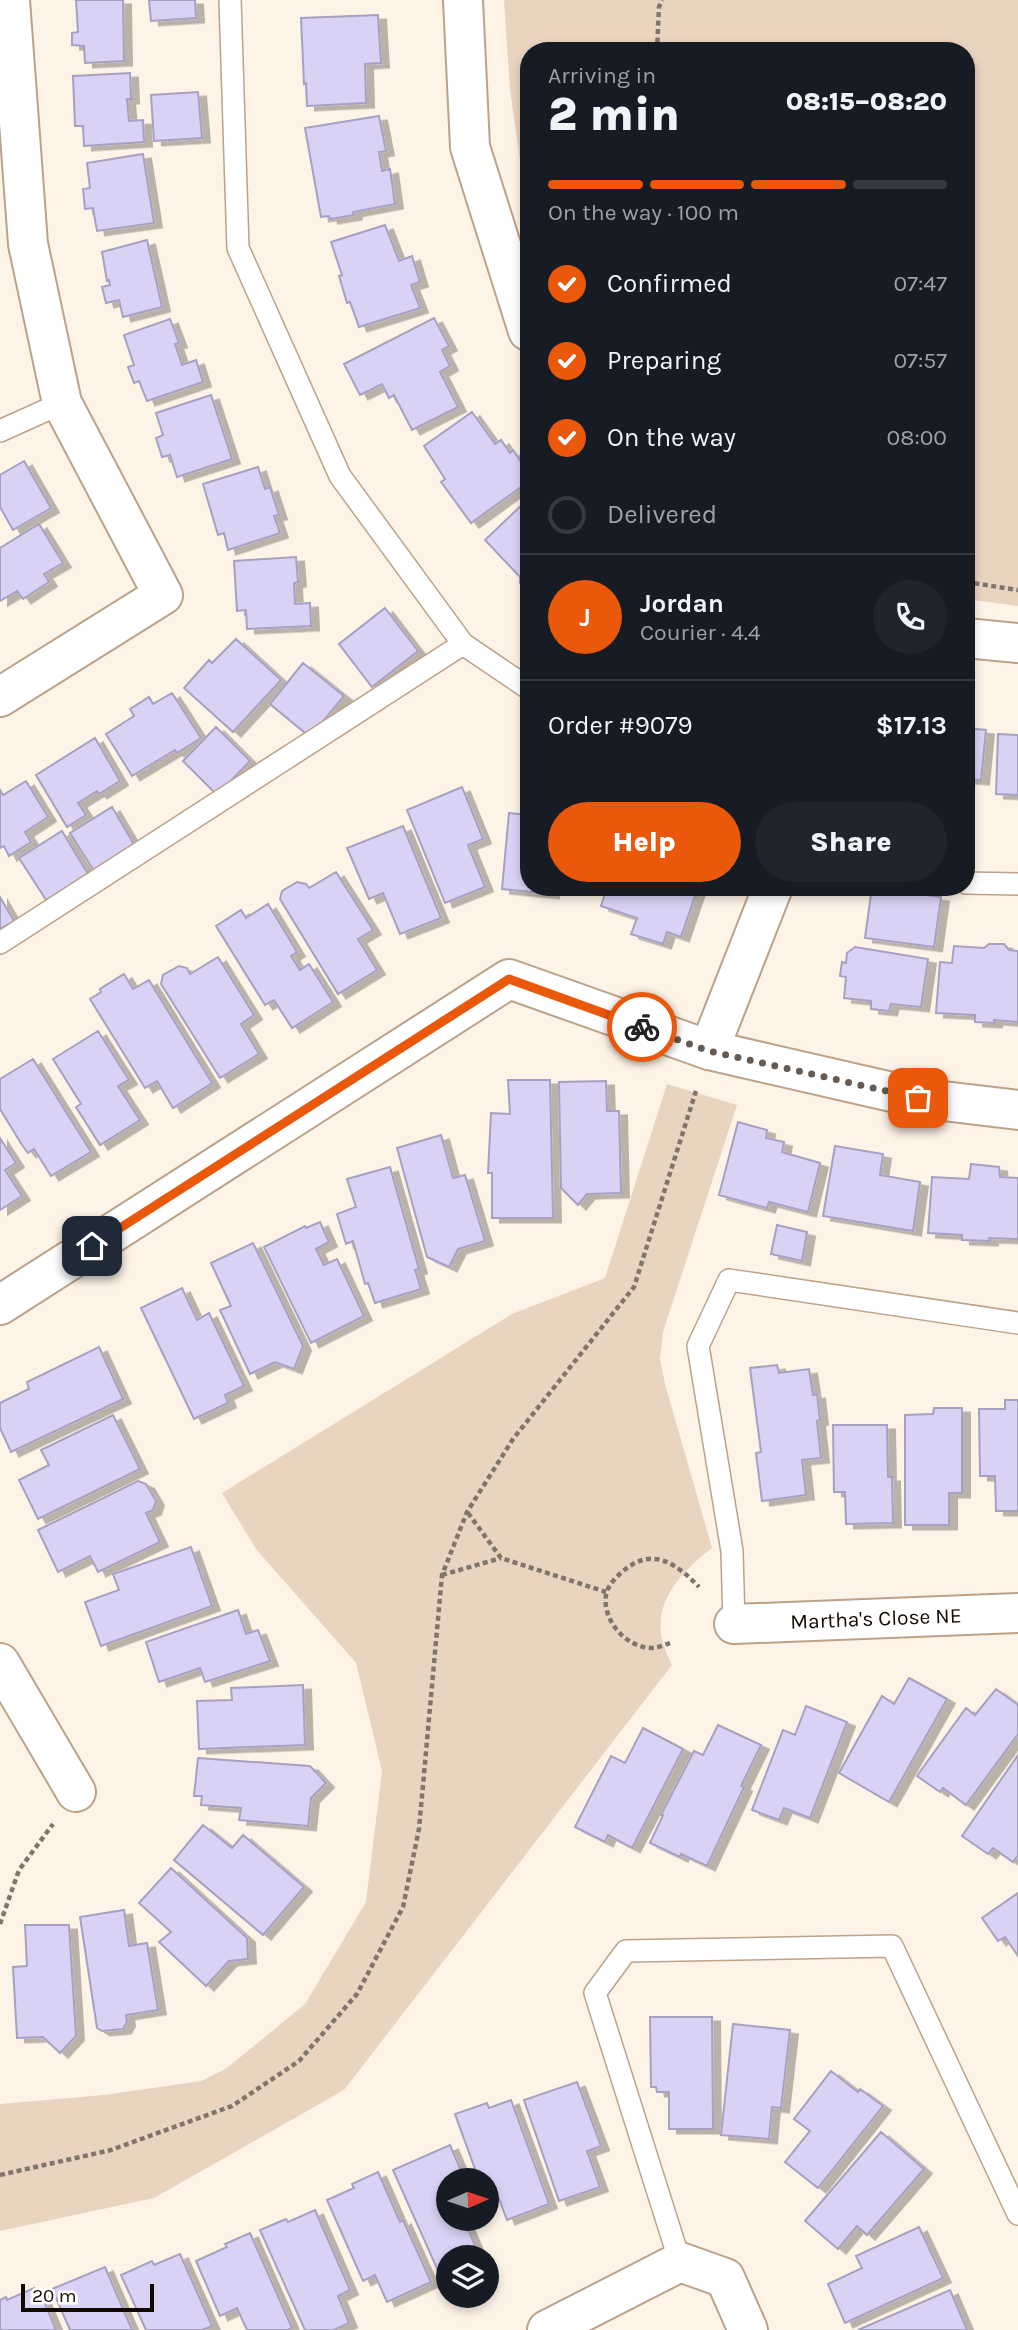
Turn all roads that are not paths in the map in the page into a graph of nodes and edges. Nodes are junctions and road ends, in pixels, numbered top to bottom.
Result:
1 (10, 0) edge
2 (230, 0) edge
3 (463, 0) edge
4 (520, 306) edge
5 (62, 403) junction
6 (0, 432) edge
7 (975, 639) edge
8 (1018, 643) edge
9 (463, 644) junction
10 (520, 683) edge
11 (0, 697) edge
12 (975, 883) edge
13 (1018, 884) edge
14 (769, 896) edge
15 (0, 943) edge
16 (709, 1051) junction
17 (1018, 1110) edge
18 (0, 1305) edge
19 (1018, 1323) edge
20 (1018, 1613) edge
21 (734, 1623) joint
22 (0, 1662) edge
23 (76, 1792) road end
24 (1018, 2214) edge
25 (680, 2263) junction
26 (547, 2330) edge
27 (748, 2330) edge

1 - 5 street
2 - 9 lane
3 - 4 street
5 - 6 lane
5 - 11 street
7 - 8 street
9 - 10 lane
9 - 15 lane
12 - 13 lane
14 - 16 street
16 - 17 street
16 - 18 street
19 - 21 lane
20 - 21 street, Martha's Close NE
22 - 23 street
24 - 25 lane
25 - 26 street
25 - 27 street

